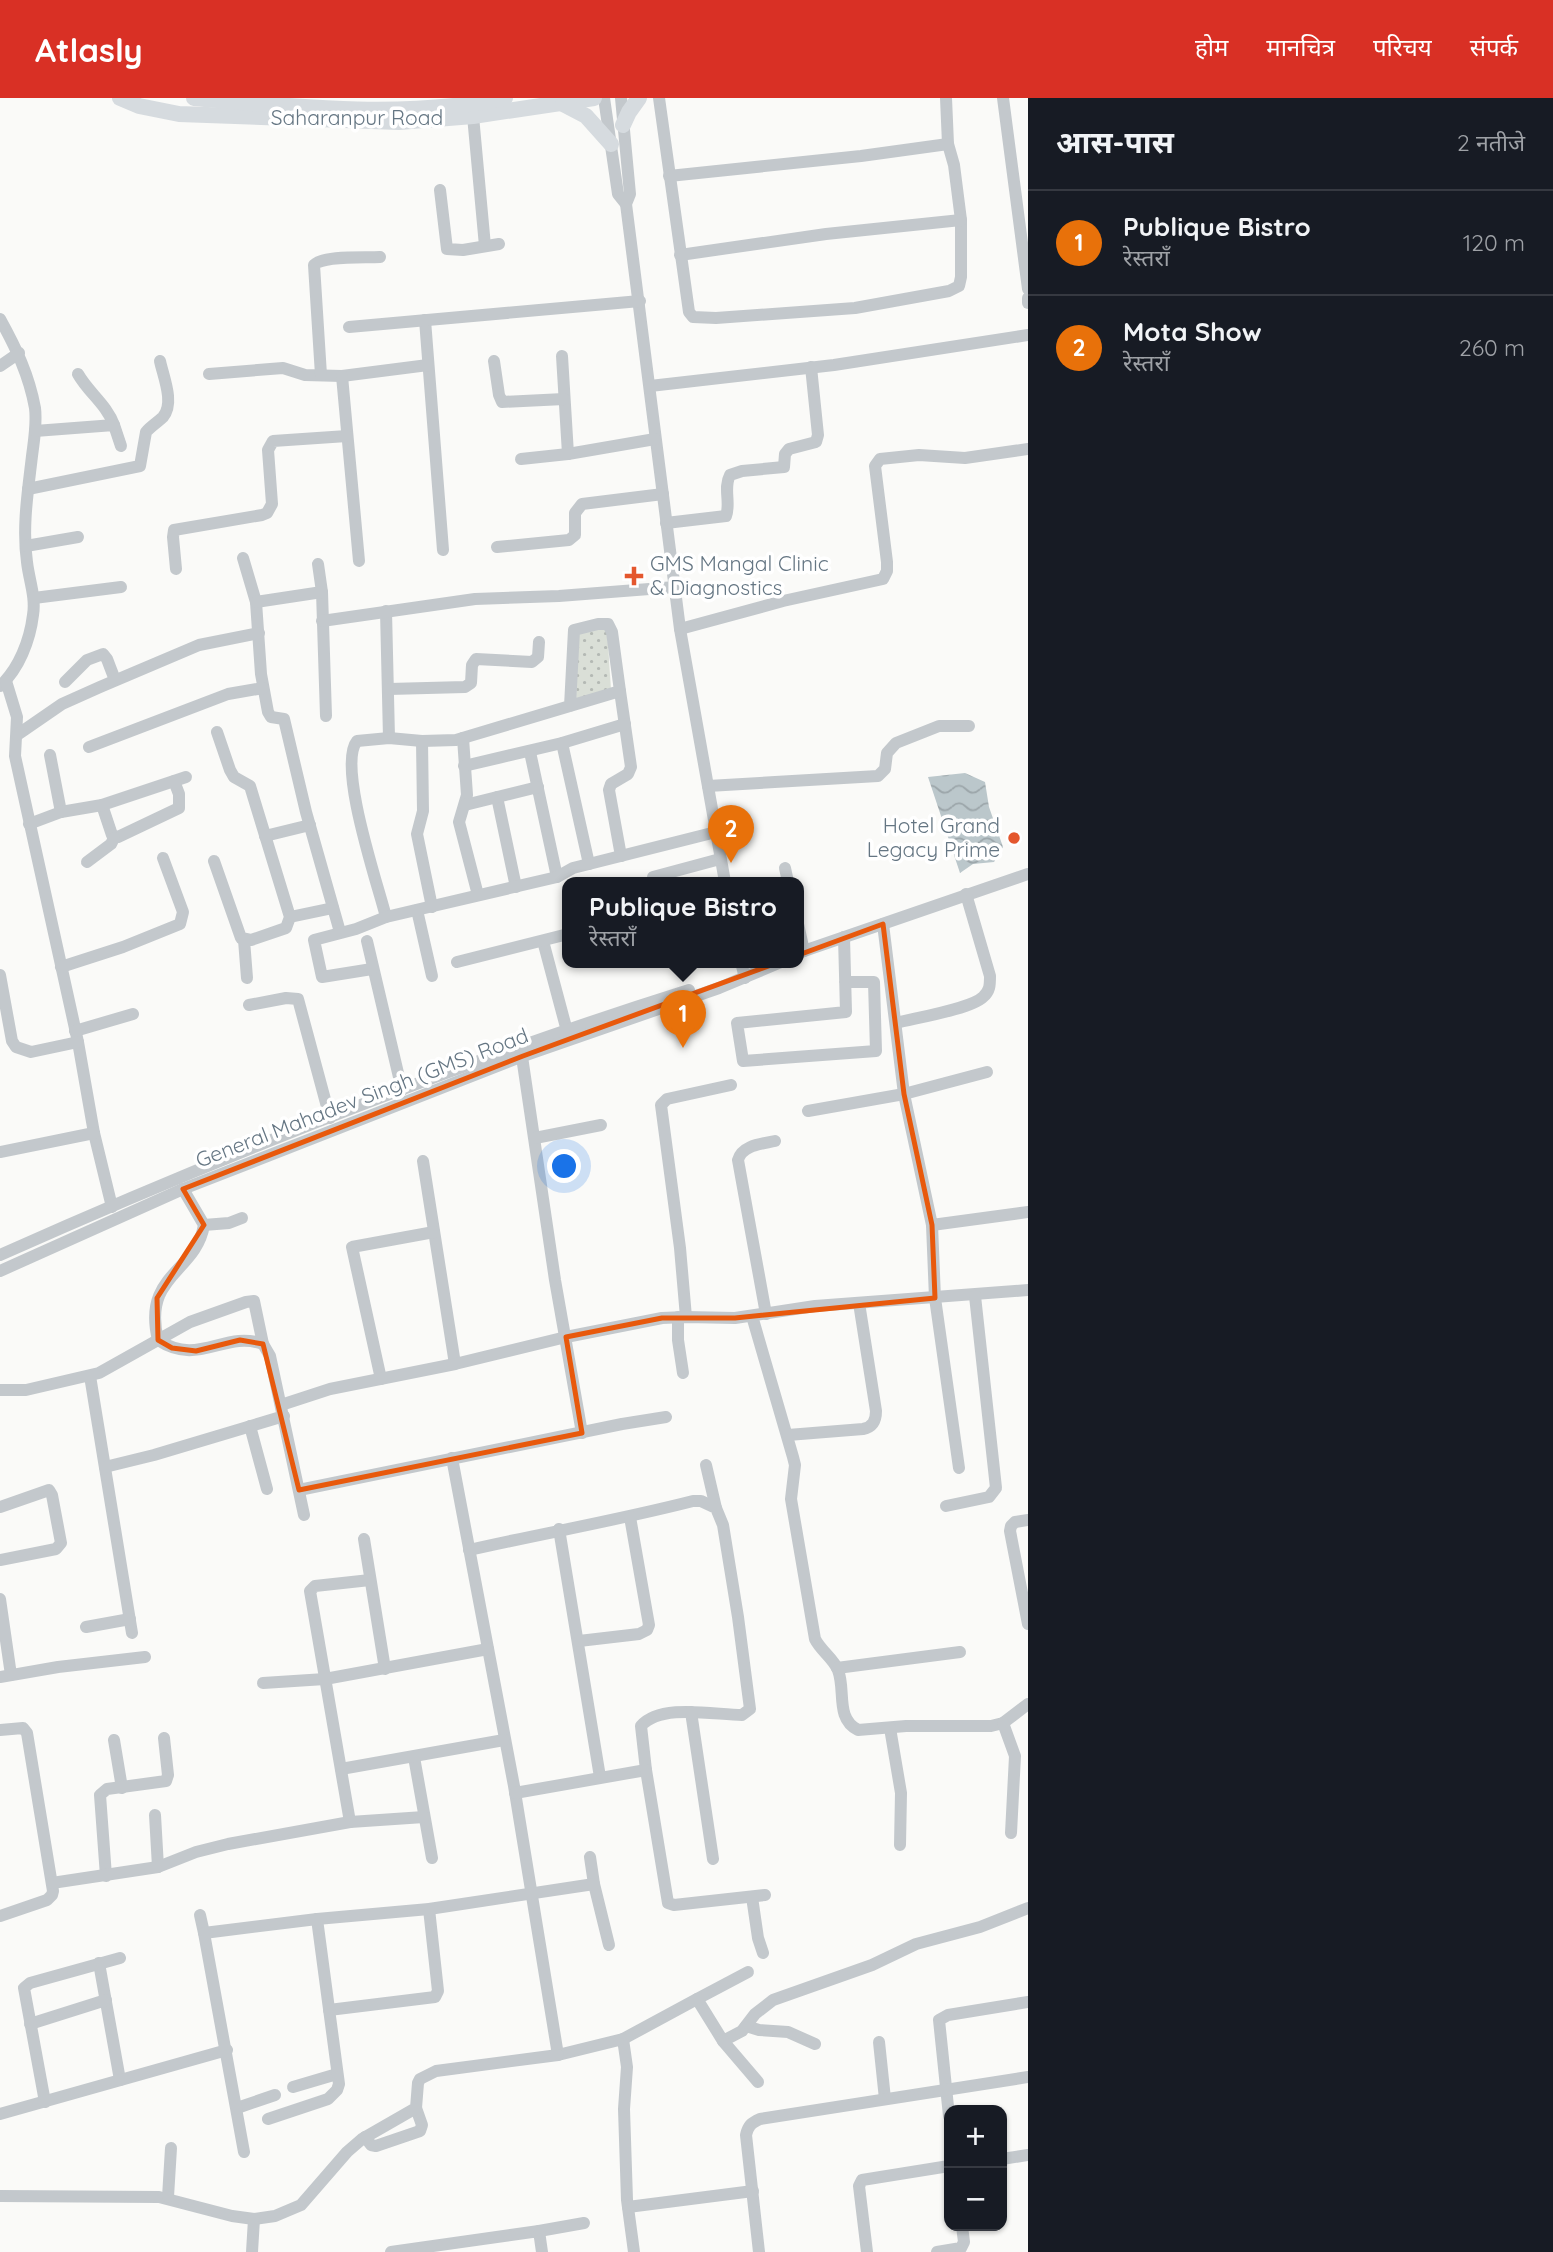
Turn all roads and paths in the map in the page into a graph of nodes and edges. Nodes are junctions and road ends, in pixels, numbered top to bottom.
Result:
1 (121, 98) edge
2 (194, 98) edge
3 (594, 98) edge
4 (604, 98) edge
5 (621, 98) edge
6 (639, 98) edge
7 (659, 98) edge
8 (946, 98) edge
9 (1003, 98) edge
10 (500, 99) edge
11 (563, 104) junction
12 (303, 108) edge
13 (473, 116) junction
14 (623, 125) junction
15 (948, 144) junction
16 (611, 145) junction
17 (669, 176) junction
18 (440, 190) dead end
19 (626, 204) junction
20 (961, 220) junction
21 (499, 244) dead end
22 (485, 246) junction
23 (680, 255) junction
24 (380, 257) dead end
25 (1028, 289) edge
26 (640, 301) junction
27 (0, 319) edge
28 (425, 320) junction
29 (349, 327) dead end
30 (1028, 335) edge
31 (19, 353) junction
32 (562, 356) dead end
33 (160, 361) dead end
34 (494, 361) dead end
35 (428, 365) junction
36 (0, 366) edge
37 (811, 367) junction
38 (78, 374) dead end
39 (209, 374) dead end
40 (321, 376) junction
41 (342, 376) junction
42 (650, 386) junction
43 (564, 399) junction
44 (114, 425) junction
45 (35, 431) junction
46 (347, 436) junction
47 (655, 439) junction
48 (121, 446) dead end
49 (1028, 449) edge
50 (568, 454) junction
51 (521, 459) dead end
52 (28, 489) junction
53 (663, 494) junction
54 (666, 523) junction
55 (78, 537) dead end
56 (26, 545) junction
57 (496, 547) dead end
58 (443, 550) dead end
59 (243, 558) dead end
60 (359, 561) dead end
61 (318, 564) dead end
62 (176, 569) dead end
63 (121, 587) dead end
64 (675, 587) junction
65 (322, 592) junction
66 (34, 598) junction
67 (256, 602) junction
68 (386, 611) junction
69 (322, 621) junction
70 (680, 629) junction
71 (259, 633) junction
72 (539, 642) dead end
73 (115, 680) junction
74 (65, 682) dead end
75 (3, 684) edge
76 (263, 688) junction
77 (389, 689) junction
78 (620, 691) junction
79 (570, 706) junction
80 (326, 716) dead end
81 (625, 724) junction
82 (969, 726) dead end
83 (217, 732) dead end
84 (17, 735) junction
85 (389, 737) junction
86 (463, 738) junction
87 (422, 741) junction
88 (562, 743) junction
89 (89, 747) dead end
90 (530, 751) junction
91 (50, 755) dead end
92 (464, 766) junction
93 (708, 786) junction
94 (538, 787) junction
95 (497, 797) junction
96 (102, 805) junction
97 (465, 805) junction
98 (61, 812) junction
99 (29, 824) junction
100 (310, 825) junction
101 (716, 832) junction
102 (265, 836) junction
103 (114, 838) junction
104 (621, 856) junction
105 (163, 858) dead end
106 (720, 859) junction
107 (214, 861) dead end
108 (87, 862) dead end
109 (589, 864) junction
110 (785, 868) dead end
111 (1028, 874) edge
112 (557, 877) junction
113 (653, 877) dead end
114 (724, 877) edge
115 (787, 877) edge
116 (516, 887) junction
117 (966, 894) junction
118 (478, 895) junction
119 (432, 907) junction
120 (333, 908) junction
121 (417, 910) junction
122 (290, 917) junction
123 (386, 917) junction
124 (883, 924) junction
125 (340, 932) junction
126 (562, 936) edge
127 (844, 937) junction
128 (244, 940) junction
129 (367, 941) dead end
130 (543, 941) junction
131 (804, 951) edge
132 (457, 962) dead end
133 (61, 967) junction
134 (372, 969) junction
135 (743, 971) edge
136 (0, 975) edge
137 (432, 976) dead end
138 (247, 978) dead end
139 (845, 982) junction
140 (2, 994) edge
141 (249, 1005) dead end
142 (133, 1014) dead end
143 (896, 1023) junction
144 (567, 1031) junction
145 (76, 1037) junction
146 (522, 1051) junction
147 (987, 1072) dead end
148 (731, 1085) dead end
149 (402, 1090) junction
150 (904, 1094) junction
151 (808, 1111) dead end
152 (330, 1118) junction
153 (601, 1125) dead end
154 (94, 1133) junction
155 (535, 1138) junction
156 (775, 1141) dead end
157 (0, 1152) edge
158 (423, 1161) dead end
159 (183, 1189) junction
160 (112, 1207) junction
161 (1028, 1212) edge
162 (242, 1218) dead end
163 (932, 1225) junction
164 (204, 1226) junction
165 (434, 1232) junction
166 (0, 1255) edge
167 (0, 1271) edge
168 (1028, 1290) edge
169 (975, 1296) junction
170 (934, 1298) junction
171 (859, 1303) junction
172 (766, 1314) junction
173 (752, 1316) junction
174 (682, 1317) junction
175 (566, 1337) junction
176 (158, 1340) junction
177 (263, 1344) junction
178 (455, 1364) junction
179 (683, 1373) dead end
180 (90, 1376) junction
181 (381, 1379) junction
182 (0, 1390) edge
183 (282, 1411) junction
184 (666, 1417) dead end
185 (250, 1426) junction
186 (582, 1433) junction
187 (788, 1434) junction
188 (452, 1458) junction
189 (706, 1465) dead end
190 (105, 1467) junction
191 (959, 1468) dead end
192 (267, 1489) dead end
193 (299, 1490) junction
194 (946, 1506) dead end
195 (0, 1507) edge
196 (716, 1508) junction
197 (304, 1515) dead end
198 (630, 1517) junction
199 (1028, 1520) edge
200 (559, 1529) junction
201 (364, 1539) dead end
202 (469, 1550) junction
203 (0, 1560) edge
204 (370, 1580) junction
205 (0, 1599) edge
206 (130, 1619) junction
207 (1028, 1625) edge
208 (86, 1628) dead end
209 (132, 1633) dead end
210 (579, 1641) junction
211 (488, 1649) junction
212 (960, 1651) dead end
213 (145, 1657) dead end
214 (837, 1668) junction
215 (385, 1669) junction
216 (5, 1676) edge
217 (325, 1679) junction
218 (263, 1683) dead end
219 (1028, 1704) edge
220 (691, 1712) junction
221 (1003, 1723) junction
222 (1, 1727) edge
223 (890, 1727) junction
224 (163, 1738) dead end
225 (114, 1740) dead end
226 (504, 1740) junction
227 (414, 1757) junction
228 (341, 1769) junction
229 (646, 1770) junction
230 (600, 1777) junction
231 (122, 1788) junction
232 (515, 1793) junction
233 (155, 1815) dead end
234 (424, 1817) junction
235 (350, 1822) junction
236 (1011, 1833) dead end
237 (900, 1845) dead end
238 (590, 1857) dead end
239 (432, 1858) dead end
240 (713, 1859) dead end
241 (158, 1867) junction
242 (107, 1877) junction
243 (52, 1883) junction
244 (594, 1884) junction
245 (531, 1895) junction
246 (1028, 1908) edge
247 (429, 1909) junction
248 (200, 1915) dead end
249 (0, 1916) edge
250 (317, 1919) junction
251 (204, 1933) junction
252 (609, 1945) dead end
253 (763, 1953) dead end
254 (120, 1958) dead end
255 (99, 1964) junction
256 (748, 1972) dead end
257 (697, 1999) junction
258 (106, 2000) junction
259 (1028, 2002) edge
260 (329, 2010) junction
261 (30, 2024) junction
262 (746, 2026) junction
263 (622, 2039) junction
264 (723, 2041) junction
265 (879, 2042) dead end
266 (815, 2044) dead end
267 (227, 2050) junction
268 (558, 2055) junction
269 (338, 2074) junction
270 (1028, 2077) edge
271 (120, 2080) junction
272 (758, 2082) dead end
273 (293, 2087) dead end
274 (946, 2090) junction
275 (275, 2095) dead end
276 (885, 2099) junction
277 (45, 2102) junction
278 (948, 2105) edge
279 (237, 2108) junction
280 (416, 2108) junction
281 (0, 2114) edge
282 (268, 2119) dead end
283 (365, 2137) junction
284 (172, 2148) dead end
285 (244, 2152) dead end
286 (1028, 2155) edge
287 (1007, 2158) edge
288 (944, 2167) edge
289 (752, 2191) junction
290 (0, 2196) edge
291 (168, 2197) junction
292 (628, 2207) junction
293 (254, 2219) junction
294 (584, 2223) dead end
295 (539, 2231) junction
296 (963, 2231) edge
297 (252, 2252) edge
298 (391, 2252) edge
299 (542, 2252) edge
300 (634, 2252) edge
301 (758, 2252) edge
302 (867, 2252) edge
303 (937, 2252) edge

1 - 12 main road, Saharanpur Road
2 - 12 main road, Saharanpur Road
3 - 11 main road, Saharanpur Road
4 - 16 street
5 - 14 street
6 - 14 main road
7 - 17 street
8 - 15 street
9 - 25 street
10 - 12 main road, Saharanpur Road
11 - 13 main road, Saharanpur Road
11 - 16 main road
12 - 13 main road, Saharanpur Road
13 - 22 street
14 - 19 street
15 - 17 street
15 - 20 street
16 - 19 street
17 - 23 street
18 - 22 street
19 - 26 street
20 - 23 street
20 - 23 street
21 - 22 street
24 - 40 street
26 - 28 street
26 - 42 street
27 - 31 street
28 - 29 street
28 - 35 street
30 - 37 street
31 - 36 street
31 - 45 street
32 - 43 street
33 - 52 street
34 - 43 street
35 - 41 street
35 - 58 street
37 - 42 street
37 - 54 street
38 - 44 street
39 - 40 street
40 - 41 street
41 - 46 street
42 - 47 street
43 - 50 street
44 - 45 street
44 - 48 street
45 - 52 street
46 - 60 street
46 - 62 street
47 - 50 street
47 - 53 street
49 - 70 street
50 - 51 street
52 - 56 street
53 - 54 street
53 - 57 street
54 - 64 street
55 - 56 street
56 - 66 street
59 - 67 street
61 - 65 street
63 - 66 street
64 - 68 street
64 - 70 street
65 - 67 street
65 - 69 street
66 - 75 street
67 - 71 street
68 - 69 street
68 - 77 street
69 - 80 street
70 - 93 street
71 - 73 street
71 - 76 street
72 - 77 street
73 - 74 street
73 - 84 street
75 - 84 street
76 - 89 street
76 - 100 street
77 - 85 street
78 - 79 street
78 - 79 street
78 - 81 street
79 - 86 street
81 - 88 street
81 - 104 street
82 - 93 street
83 - 102 street
84 - 99 street
85 - 87 street
85 - 123 street
86 - 87 street
86 - 92 street
87 - 119 street
88 - 90 street
88 - 109 street
90 - 92 street
90 - 94 street
91 - 98 street
92 - 97 street
93 - 101 street
94 - 95 street
94 - 112 street
95 - 97 street
95 - 116 street
96 - 98 street
96 - 103 street
96 - 103 street
97 - 118 street
98 - 99 street
99 - 133 street
100 - 102 street
100 - 120 street
101 - 104 street
101 - 106 street
102 - 122 street
103 - 108 street
104 - 109 street
105 - 133 street
106 - 113 street
106 - 114 street
107 - 128 street
109 - 112 street
110 - 115 street
111 - 117 street
112 - 116 street
116 - 118 street
117 - 124 street
117 - 143 street
118 - 119 street
119 - 121 street
120 - 122 street
120 - 125 street
121 - 123 street
121 - 137 street
122 - 128 street
123 - 125 street
124 - 127 street
124 - 143 street
125 - 134 street
126 - 130 street
127 - 131 street
127 - 139 street
128 - 138 street
129 - 134 street
130 - 132 street
130 - 144 street
133 - 145 street
134 - 149 street
135 - 144 street
135 - 146 street, General Mahadev Singh (GMS) Road
136 - 140 street
139 - 139 street
140 - 145 street
141 - 152 street
142 - 145 street
143 - 150 street
144 - 146 street
145 - 154 street
146 - 149 street
146 - 155 street
146 - 159 street, General Mahadev Singh (GMS) Road
147 - 150 street
148 - 174 street
149 - 152 street
150 - 151 street
150 - 163 street
152 - 160 street
153 - 155 street
154 - 157 street
154 - 160 street
155 - 175 street
156 - 172 street
158 - 165 street
159 - 164 street
159 - 167 street, General Mahadev Singh (GMS) Road
160 - 166 street
161 - 163 street
162 - 164 street
163 - 170 street
164 - 176 street
165 - 178 street
165 - 181 street
168 - 169 street
169 - 170 street
169 - 194 street
170 - 171 street
170 - 191 street
171 - 172 street
171 - 187 street
172 - 173 street
173 - 174 street
173 - 187 street
174 - 175 street
174 - 179 street
175 - 178 street
175 - 186 street
176 - 177 street
176 - 177 street
176 - 180 street
177 - 183 street
178 - 181 street
180 - 182 street
180 - 190 street
181 - 183 street
183 - 185 street
183 - 193 street
184 - 186 street
185 - 190 street
185 - 192 street
186 - 188 street
187 - 214 street
188 - 193 street
188 - 202 street
189 - 196 street
190 - 206 street
193 - 197 street
195 - 203 street
196 - 198 street
196 - 220 street
198 - 200 street
198 - 210 street
199 - 207 street
200 - 202 street
200 - 210 street
201 - 204 street
202 - 211 street
204 - 215 street
204 - 217 street
205 - 216 street
206 - 208 street
206 - 209 street
210 - 230 street
211 - 215 street
211 - 226 street
212 - 214 street
213 - 216 street
214 - 223 street
215 - 217 street
217 - 218 street
217 - 228 street
219 - 221 street
220 - 229 street
220 - 240 street
221 - 223 street
221 - 236 street
222 - 243 street
223 - 237 street
224 - 231 street
225 - 231 street
226 - 227 street
226 - 232 street
227 - 228 street
227 - 234 street
228 - 235 street
229 - 230 street
229 - 253 street
230 - 232 street
231 - 242 street
232 - 245 street
233 - 241 street
234 - 235 street
234 - 239 street
235 - 241 street
238 - 244 street
241 - 242 street
242 - 243 street
243 - 249 street
244 - 245 street
244 - 252 street
245 - 247 street
245 - 268 street
246 - 262 street
247 - 250 street
247 - 260 street
248 - 251 street
250 - 251 street
250 - 260 street
251 - 267 street
254 - 255 street
255 - 258 street
255 - 261 street
256 - 257 street
257 - 263 street
257 - 264 street
258 - 261 street
258 - 271 street
259 - 274 street
260 - 269 street
261 - 277 street
262 - 264 street
262 - 266 street
263 - 268 street
263 - 292 street
264 - 272 street
265 - 276 street
267 - 271 street
267 - 279 street
268 - 280 street
269 - 273 street
269 - 282 street
270 - 274 street
271 - 277 street
274 - 276 street
274 - 278 street
275 - 279 street
276 - 289 street
277 - 281 street
279 - 285 street
280 - 283 street
280 - 283 street
283 - 293 street
284 - 291 street
286 - 287 street
288 - 302 street
289 - 292 street
289 - 301 street
290 - 291 street
291 - 293 street
292 - 300 street
293 - 297 street
294 - 295 street
295 - 298 street
295 - 299 street
296 - 303 street

